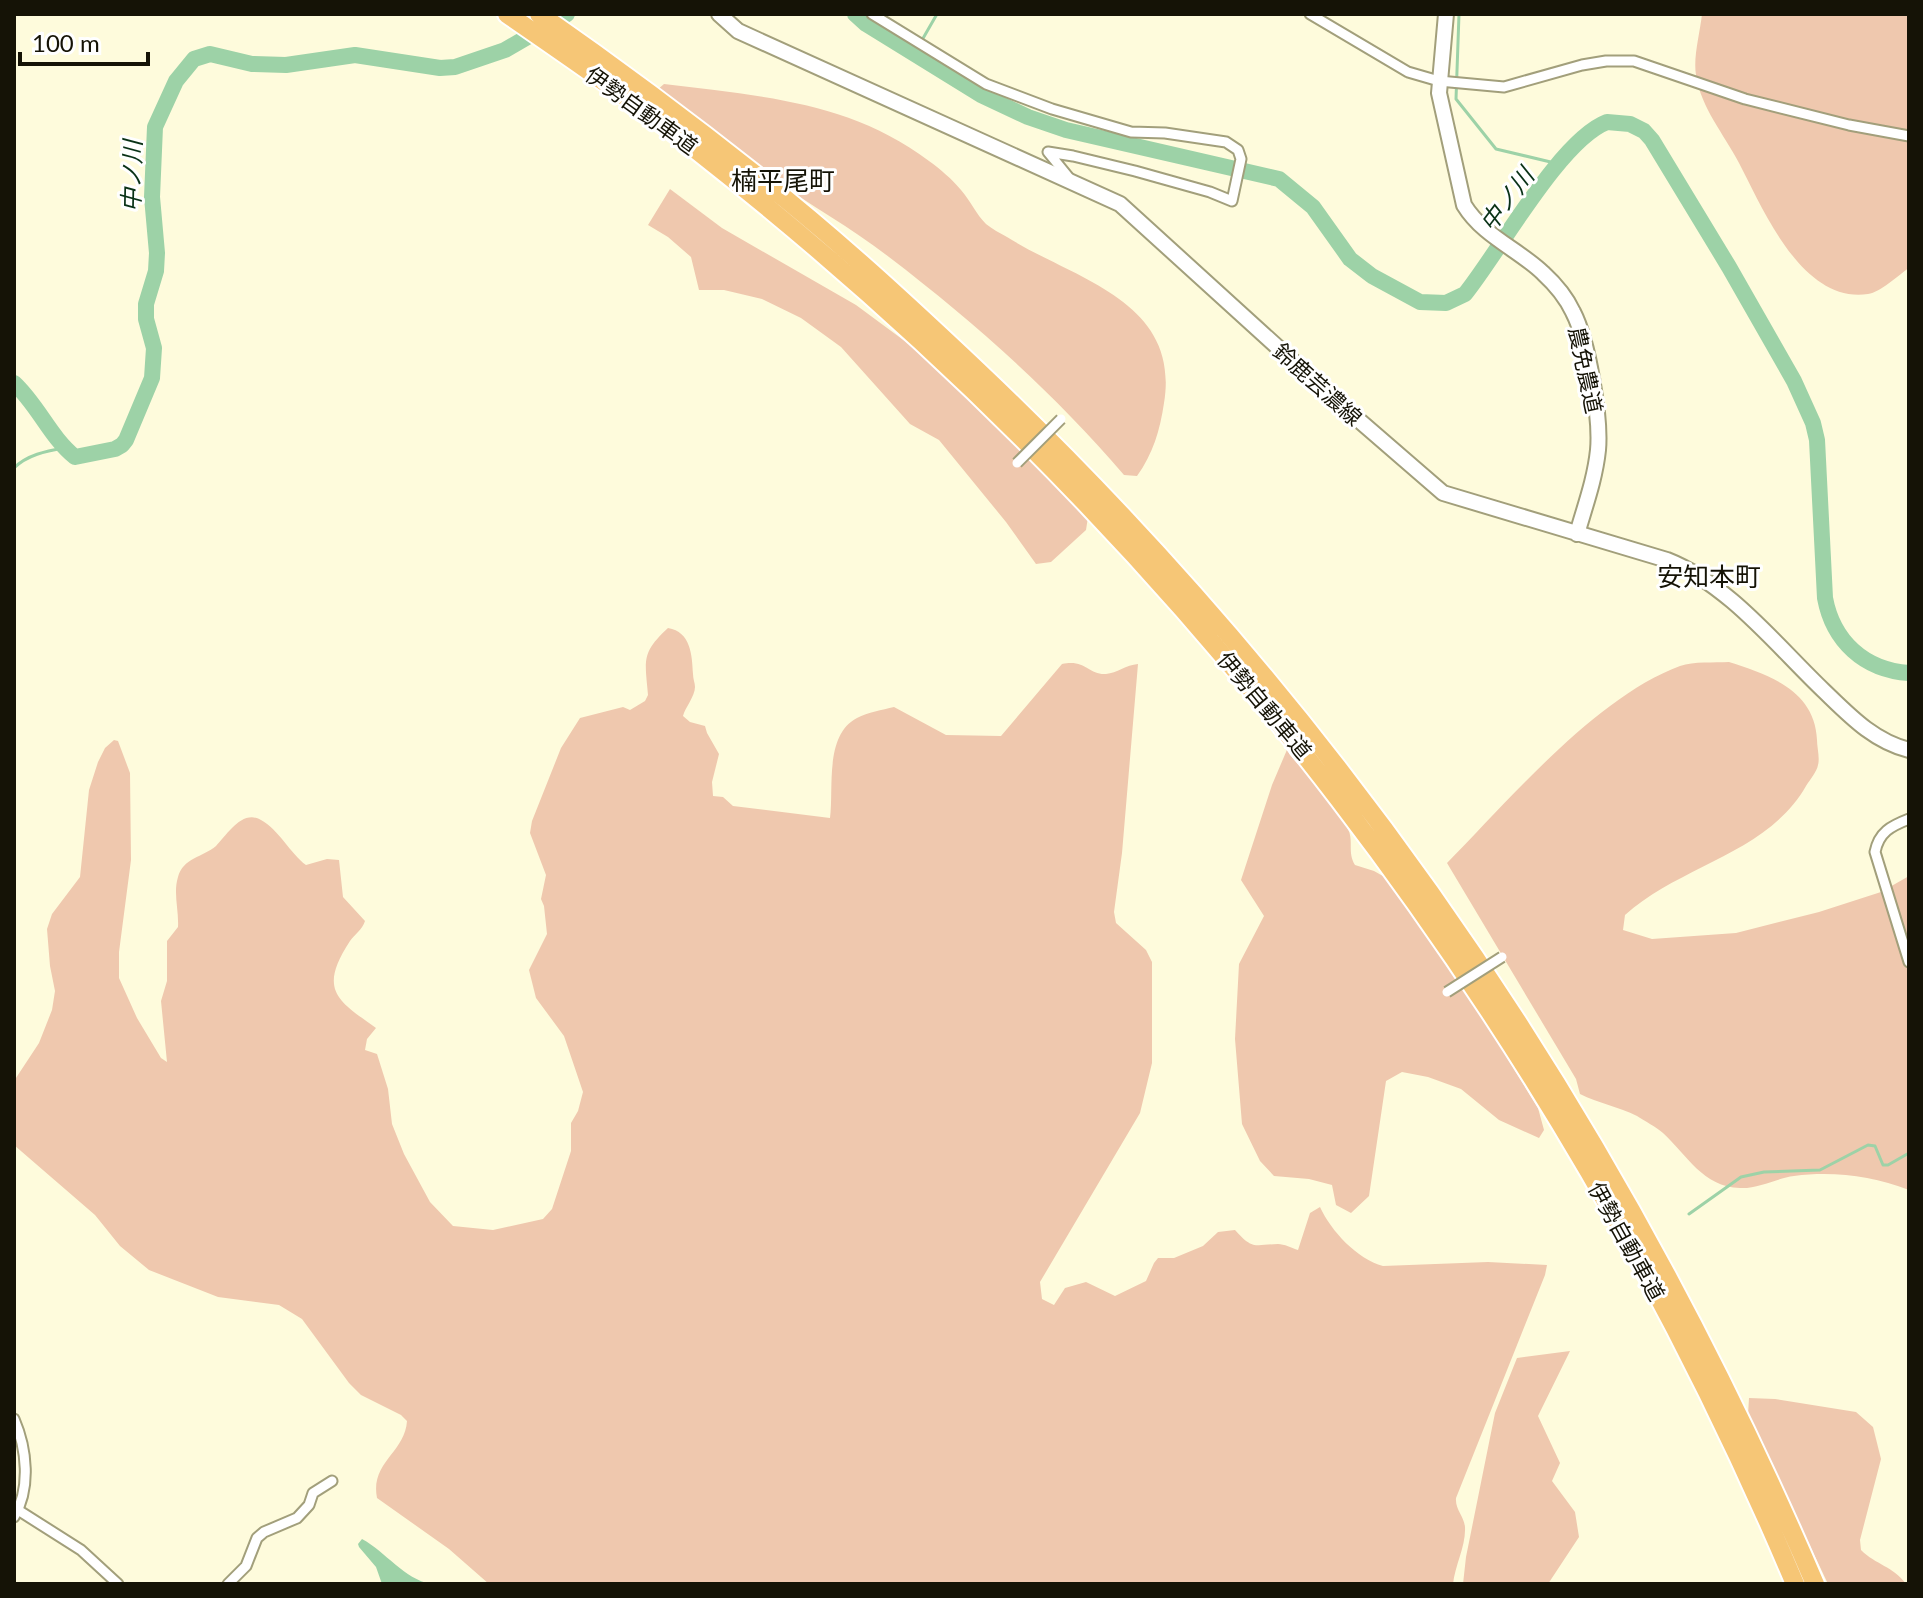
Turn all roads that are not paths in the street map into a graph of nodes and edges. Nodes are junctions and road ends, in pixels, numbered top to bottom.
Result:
1 (507, 14) edge
2 (539, 14) edge
3 (719, 14) edge
4 (872, 14) edge
5 (1310, 14) edge
6 (1446, 14) edge
7 (1444, 82) junction
8 (621, 83) junction
9 (1909, 136) edge
10 (1070, 179) junction
11 (1061, 419) dead end
12 (1017, 463) dead end
13 (1577, 534) junction
14 (1909, 750) edge
15 (1909, 819) edge
16 (1502, 957) dead end
17 (1909, 962) edge
18 (1447, 992) dead end
19 (14, 1419) edge
20 (332, 1481) dead end
21 (16, 1514) edge
22 (118, 1584) edge
23 (228, 1584) edge
24 (1795, 1584) edge
25 (1815, 1584) edge

1 - 8 highway, 伊勢自動車道
2 - 8 highway, 伊勢自動車道
3 - 10 main road, 鈴鹿芸濃線
4 - 10 street
5 - 7 street
6 - 7 main road, 農免農道
7 - 9 street
7 - 13 main road, 農免農道
8 - 24 highway, 伊勢自動車道
8 - 25 highway, 伊勢自動車道
10 - 13 main road, 鈴鹿芸濃線
11 - 12 street, bridge
13 - 14 main road, 鈴鹿芸濃線
15 - 17 street
16 - 18 street, bridge
19 - 21 street
20 - 23 street
21 - 22 street

